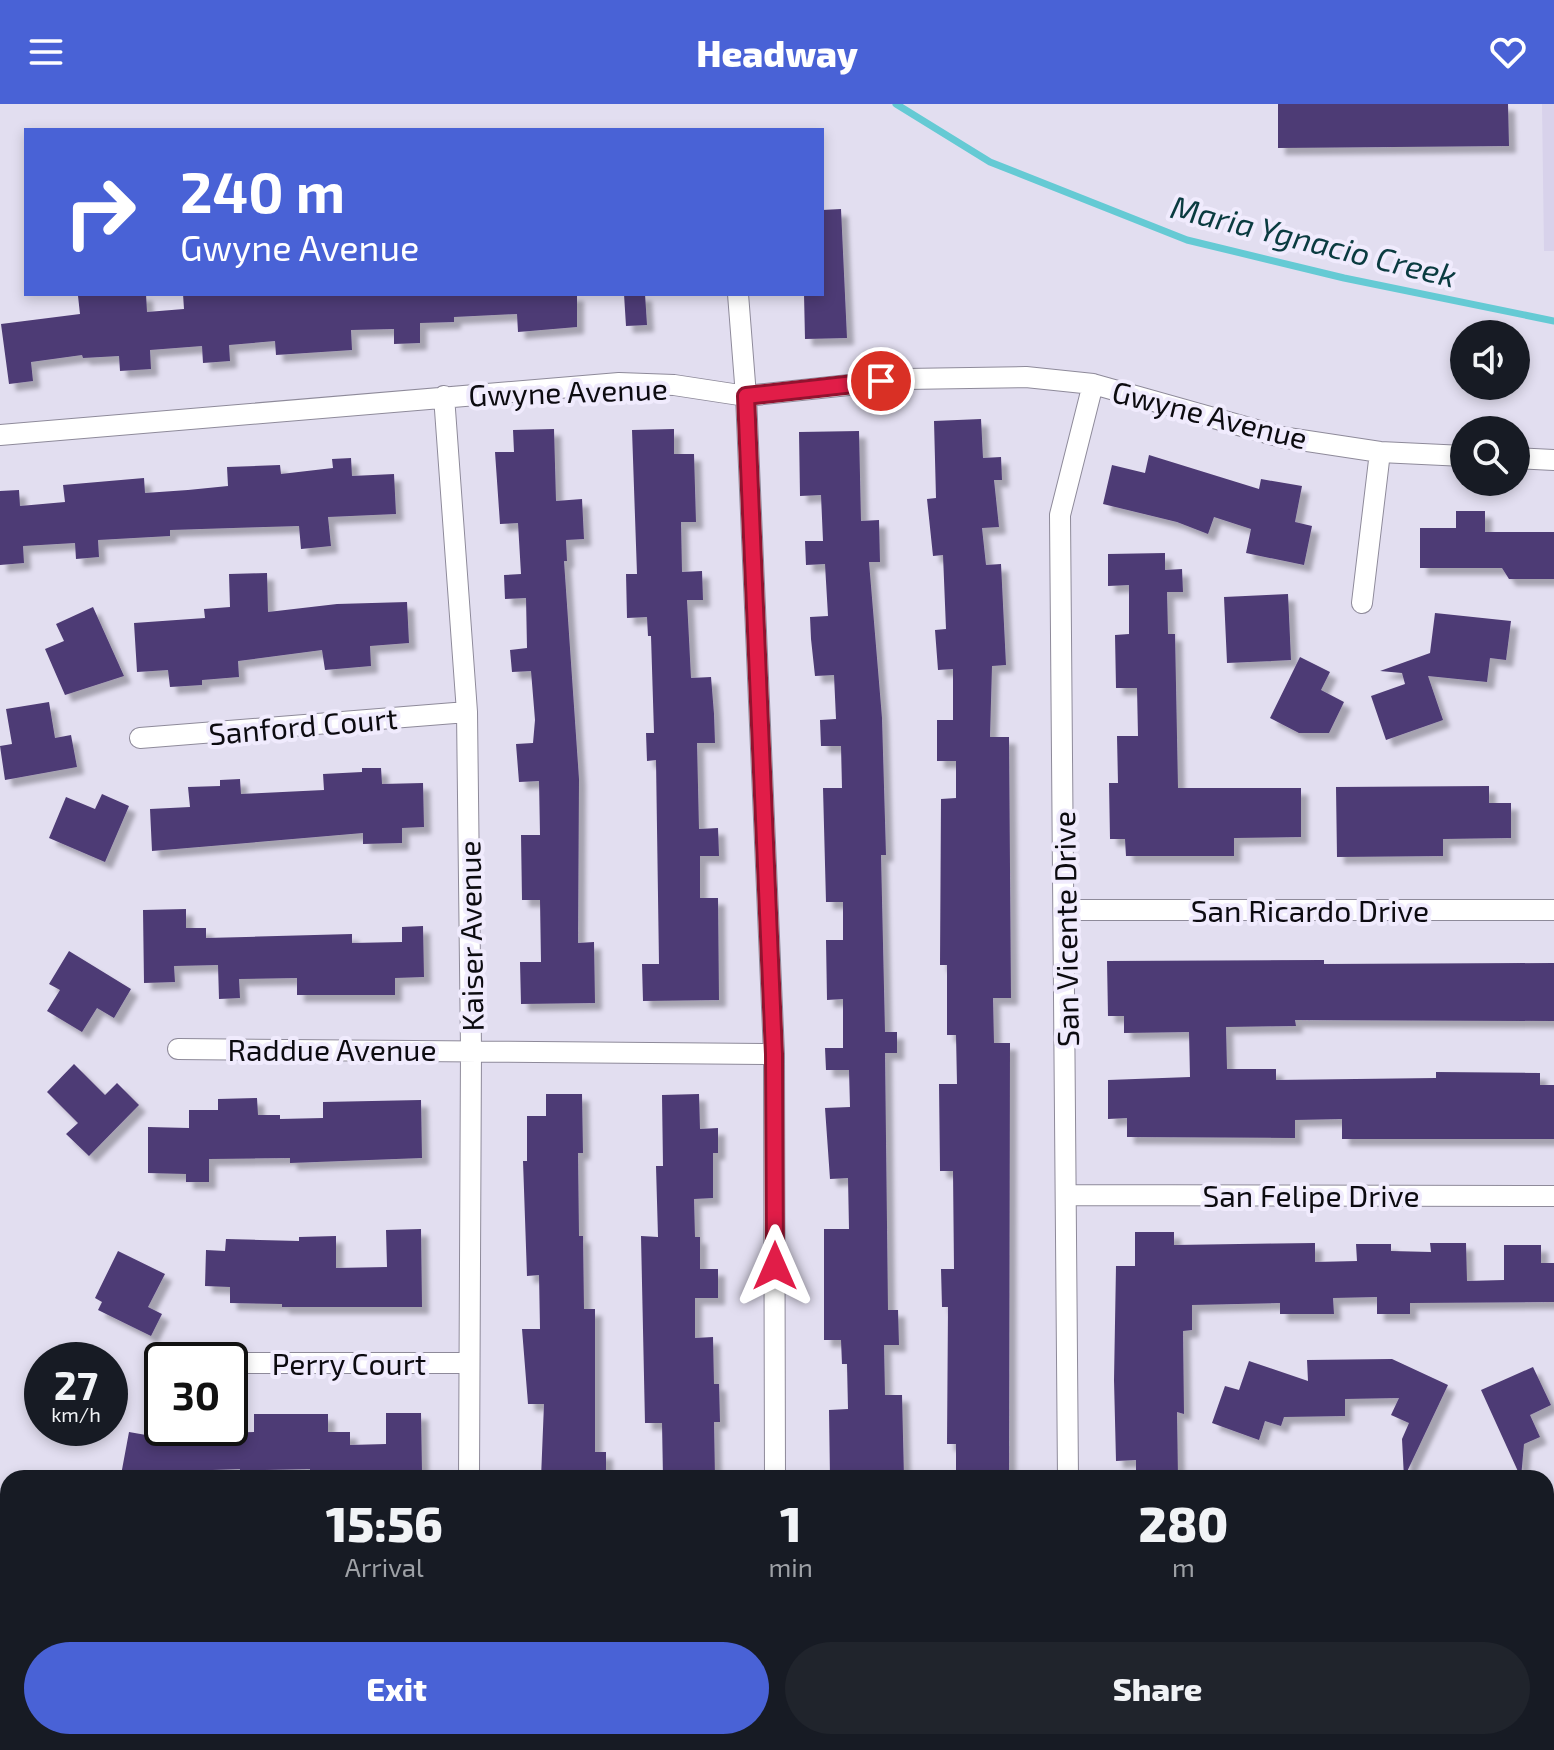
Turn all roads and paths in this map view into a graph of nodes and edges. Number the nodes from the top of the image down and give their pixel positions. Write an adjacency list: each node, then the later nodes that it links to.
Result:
1 (738, 296): 4 (street)
2 (1093, 384): 4 (street, Gwyne Avenue); 6 (street, Gwyne Avenue); 13 (street, San Vicente Drive)
3 (444, 396): 4 (street, Gwyne Avenue); 5 (street, Gwyne Avenue); 11 (street, Kaiser Avenue)
4 (746, 396): 17 (street)
5 (0, 435)
6 (1380, 452): 7 (street, Gwyne Avenue); 10 (street)
7 (1450, 455)
8 (1530, 459): 9 (street)
9 (1554, 460)
10 (1362, 603)
11 (467, 712): 12 (street, Sanford Court); 16 (street, Kaiser Avenue)
12 (140, 738)
13 (1065, 910): 14 (street, San Ricardo Drive); 18 (street, San Vicente Drive)
14 (1554, 910)
15 (178, 1049): 16 (street, Raddue Avenue)
16 (471, 1049): 17 (street, Raddue Avenue); 21 (street, Kaiser Avenue)
17 (774, 1054): 23 (street)
18 (1068, 1195): 19 (street, San Felipe Drive); 24 (street, San Vicente Drive)
19 (1554, 1196)
20 (248, 1363): 21 (street, Perry Court)
21 (469, 1363): 22 (street, Kaiser Avenue)
22 (469, 1470)
23 (775, 1470)
24 (1068, 1470)

